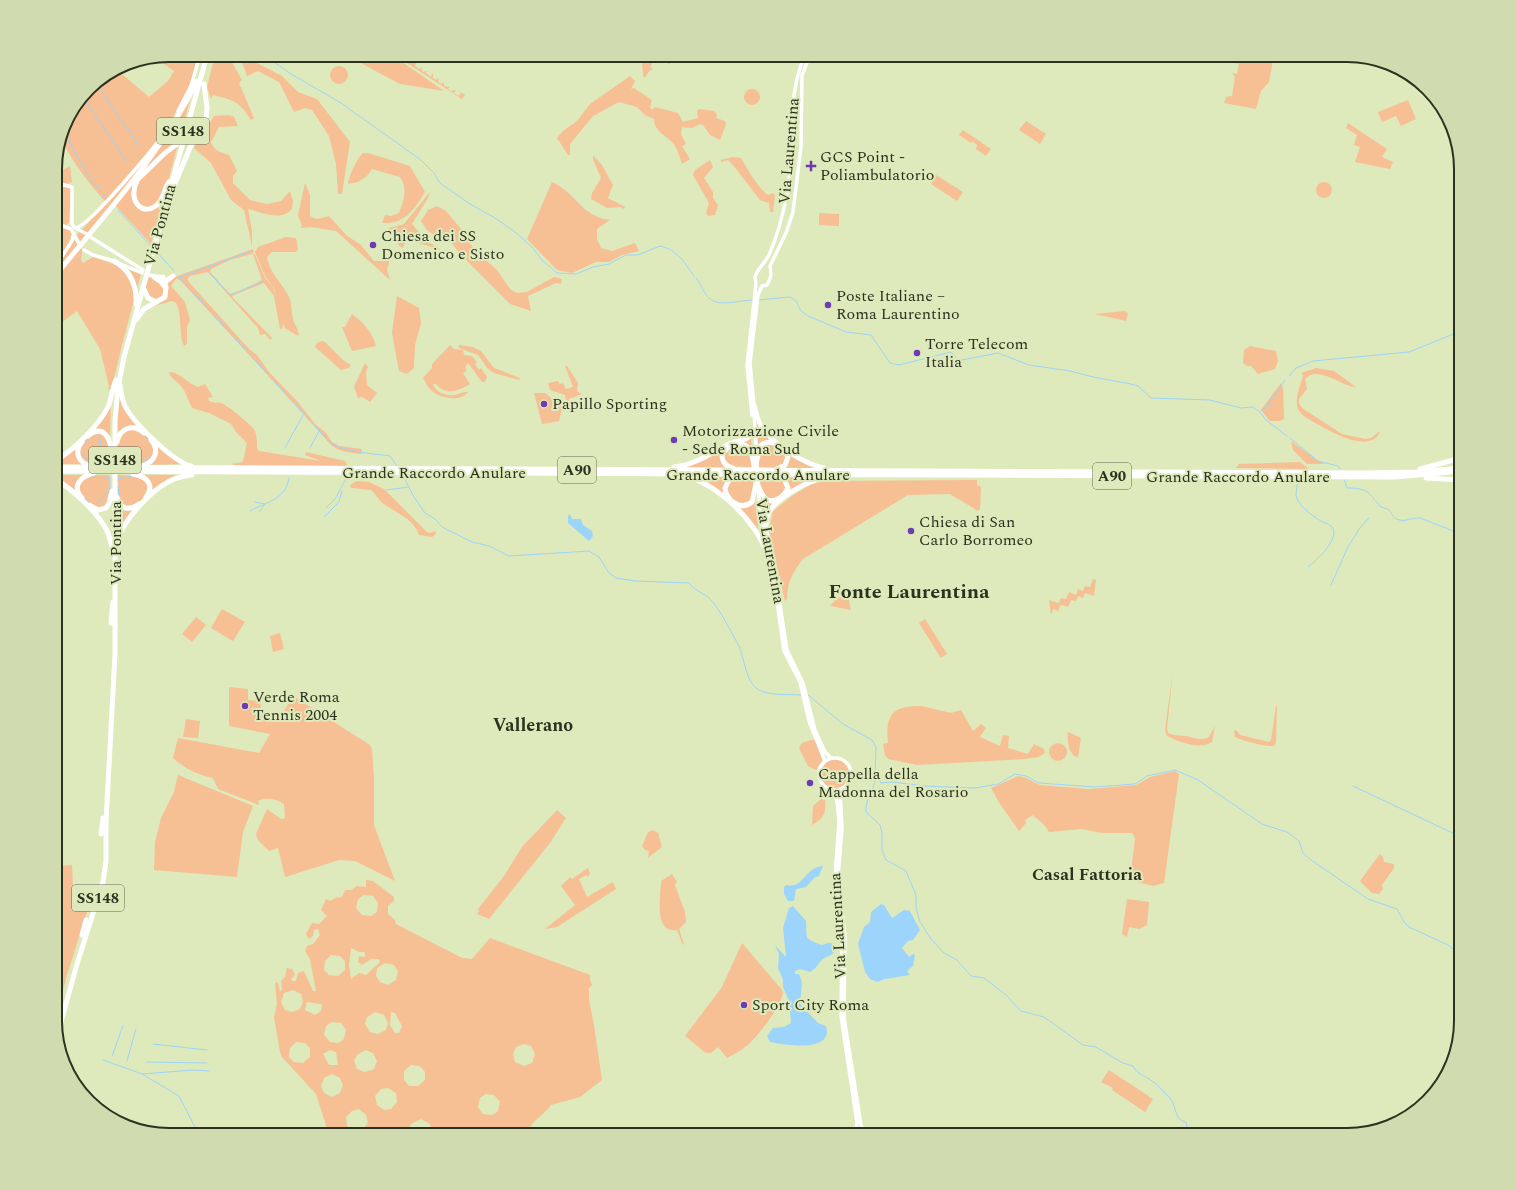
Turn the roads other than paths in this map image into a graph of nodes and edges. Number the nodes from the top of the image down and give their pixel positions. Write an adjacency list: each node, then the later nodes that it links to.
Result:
1 (198, 62): 11 (main road)
2 (204, 62): 7 (highway, SS148)
3 (205, 62): 16 (highway, Via Pontina / SS148)
4 (206, 62): 8 (highway)
5 (802, 62): 30 (main road, Via Laurentina)
6 (807, 62): 32 (main road, Via Laurentina)
7 (197, 81): 12 (highway); 14 (highway, Via Pontina / SS148)
8 (204, 84): 9 (highway); 16 (highway)
9 (185, 140)
10 (178, 144): 13 (highway)
11 (144, 160): 12 (highway); 18 (main road)
12 (143, 167): 29 (highway)
13 (138, 178): 14 (highway); 31 (highway)
14 (169, 182): 19 (highway, Via Pontina / SS148)
15 (62, 185): 18 (main road)
16 (161, 218): 19 (highway, Via Pontina / SS148)
17 (62, 226): 20 (main road)
18 (76, 228): 21 (main road)
19 (156, 232): 36 (highway, Via Pontina / SS148)
20 (74, 233): 23 (main road); 25 (main road)
21 (87, 234)
22 (92, 238): 27 (main road)
23 (79, 244)
24 (84, 250): 26 (main road)
25 (62, 256)
26 (114, 261): 28 (main road); 42 (highway)
27 (130, 262): 28 (main road); 28 (main road)
28 (127, 266)
29 (62, 267)
30 (762, 268): 32 (main road); 37 (main road, Via Laurentina)
31 (62, 271)
32 (770, 271): 38 (main road, Via Laurentina)
33 (174, 276): 35 (highway)
34 (154, 277): 35 (main road); 35 (main road); 39 (highway)
35 (163, 279): 39 (highway)
36 (143, 283): 41 (highway); 42 (highway, Via Pontina / SS148); 43 (highway, Via Pontina / SS148)
37 (756, 284): 38 (main road); 40 (main road, Via Laurentina)
38 (762, 286): 40 (main road, Via Laurentina)
39 (166, 290): 41 (highway)
40 (756, 299): 46 (main road, Via Laurentina); 47 (main road, Via Laurentina)
41 (158, 302): 43 (highway)
42 (136, 304): 45 (highway, Via Pontina / SS148)
43 (132, 328): 44 (highway, Via Pontina / SS148)
44 (121, 369): 48 (highway, Via Pontina / SS148); 57 (highway)
45 (116, 380): 48 (highway, Via Pontina / SS148); 49 (highway)
46 (754, 405): 50 (main road, Via Laurentina); 61 (highway)
47 (753, 433): 58 (highway); 63 (main road, Via Laurentina)
48 (113, 452): 53 (highway); 54 (highway); 72 (highway, Via Pontina / SS148)
49 (62, 455)
50 (757, 460): 64 (highway); 70 (main road, Via Laurentina)
51 (1454, 460): 65 (highway)
52 (62, 467): 54 (highway, Grande Raccordo Anulare / A90)
53 (131, 468): 56 (highway, Grande Raccordo Anulare / A90); 57 (highway, Grande Raccordo Anulare / A90)
54 (104, 469): 56 (highway, Grande Raccordo Anulare / A90); 59 (highway, Grande Raccordo Anulare / A90); 72 (highway)
55 (1454, 469): 65 (highway, Grande Raccordo Anulare / A90)
56 (121, 470): 57 (highway, Grande Raccordo Anulare / A90); 72 (highway)
57 (214, 470): 60 (highway, Grande Raccordo Anulare / A90); 73 (highway)
58 (644, 470): 60 (highway, Grande Raccordo Anulare / A90); 63 (highway, Grande Raccordo Anulare / A90)
59 (62, 471)
60 (408, 471): 66 (highway, Grande Raccordo Anulare / A90)
61 (849, 471): 64 (highway, Grande Raccordo Anulare / A90); 65 (highway, Grande Raccordo Anulare / A90)
62 (1454, 472): 68 (highway, Grande Raccordo Anulare / A90)
63 (749, 473): 63 (highway); 64 (highway, Grande Raccordo Anulare / A90); 66 (highway, Grande Raccordo Anulare / A90); 70 (main road, Via Laurentina); 70 (highway)
64 (763, 473): 67 (highway, Grande Raccordo Anulare / A90); 70 (highway)
65 (1398, 473)
66 (668, 474): 74 (highway)
67 (843, 475): 68 (highway, Grande Raccordo Anulare / A90); 74 (highway)
68 (1411, 476): 69 (highway)
69 (1454, 479)
70 (757, 484): 74 (main road, Via Laurentina)
71 (62, 485): 73 (highway)
72 (114, 490): 73 (highway, Via Pontina / SS148)
73 (114, 552): 75 (highway, Via Pontina / SS148)
74 (769, 553): 78 (main road, Via Laurentina)
75 (115, 587): 76 (highway); 77 (highway); 79 (highway, Via Pontina / SS148)
76 (118, 617)
77 (111, 623)
78 (805, 695): 80 (main road, Via Laurentina); 81 (main road, Via Laurentina)
79 (110, 755): 84 (highway, Via Pontina / SS148); 89 (highway, Via Pontina / SS148)
80 (831, 758): 81 (main road); 82 (main road)
81 (825, 761): 83 (main road)
82 (840, 789): 83 (main road); 91 (main road, Via Laurentina)
83 (834, 790): 90 (main road, Via Laurentina)
84 (104, 815): 85 (highway); 87 (highway, Via Pontina / SS148)
85 (101, 834)
86 (86, 920): 87 (highway)
87 (81, 940): 88 (highway, Via Pontina / SS148)
88 (62, 1009)
89 (62, 1018)
90 (857, 1128)
91 (862, 1128)

